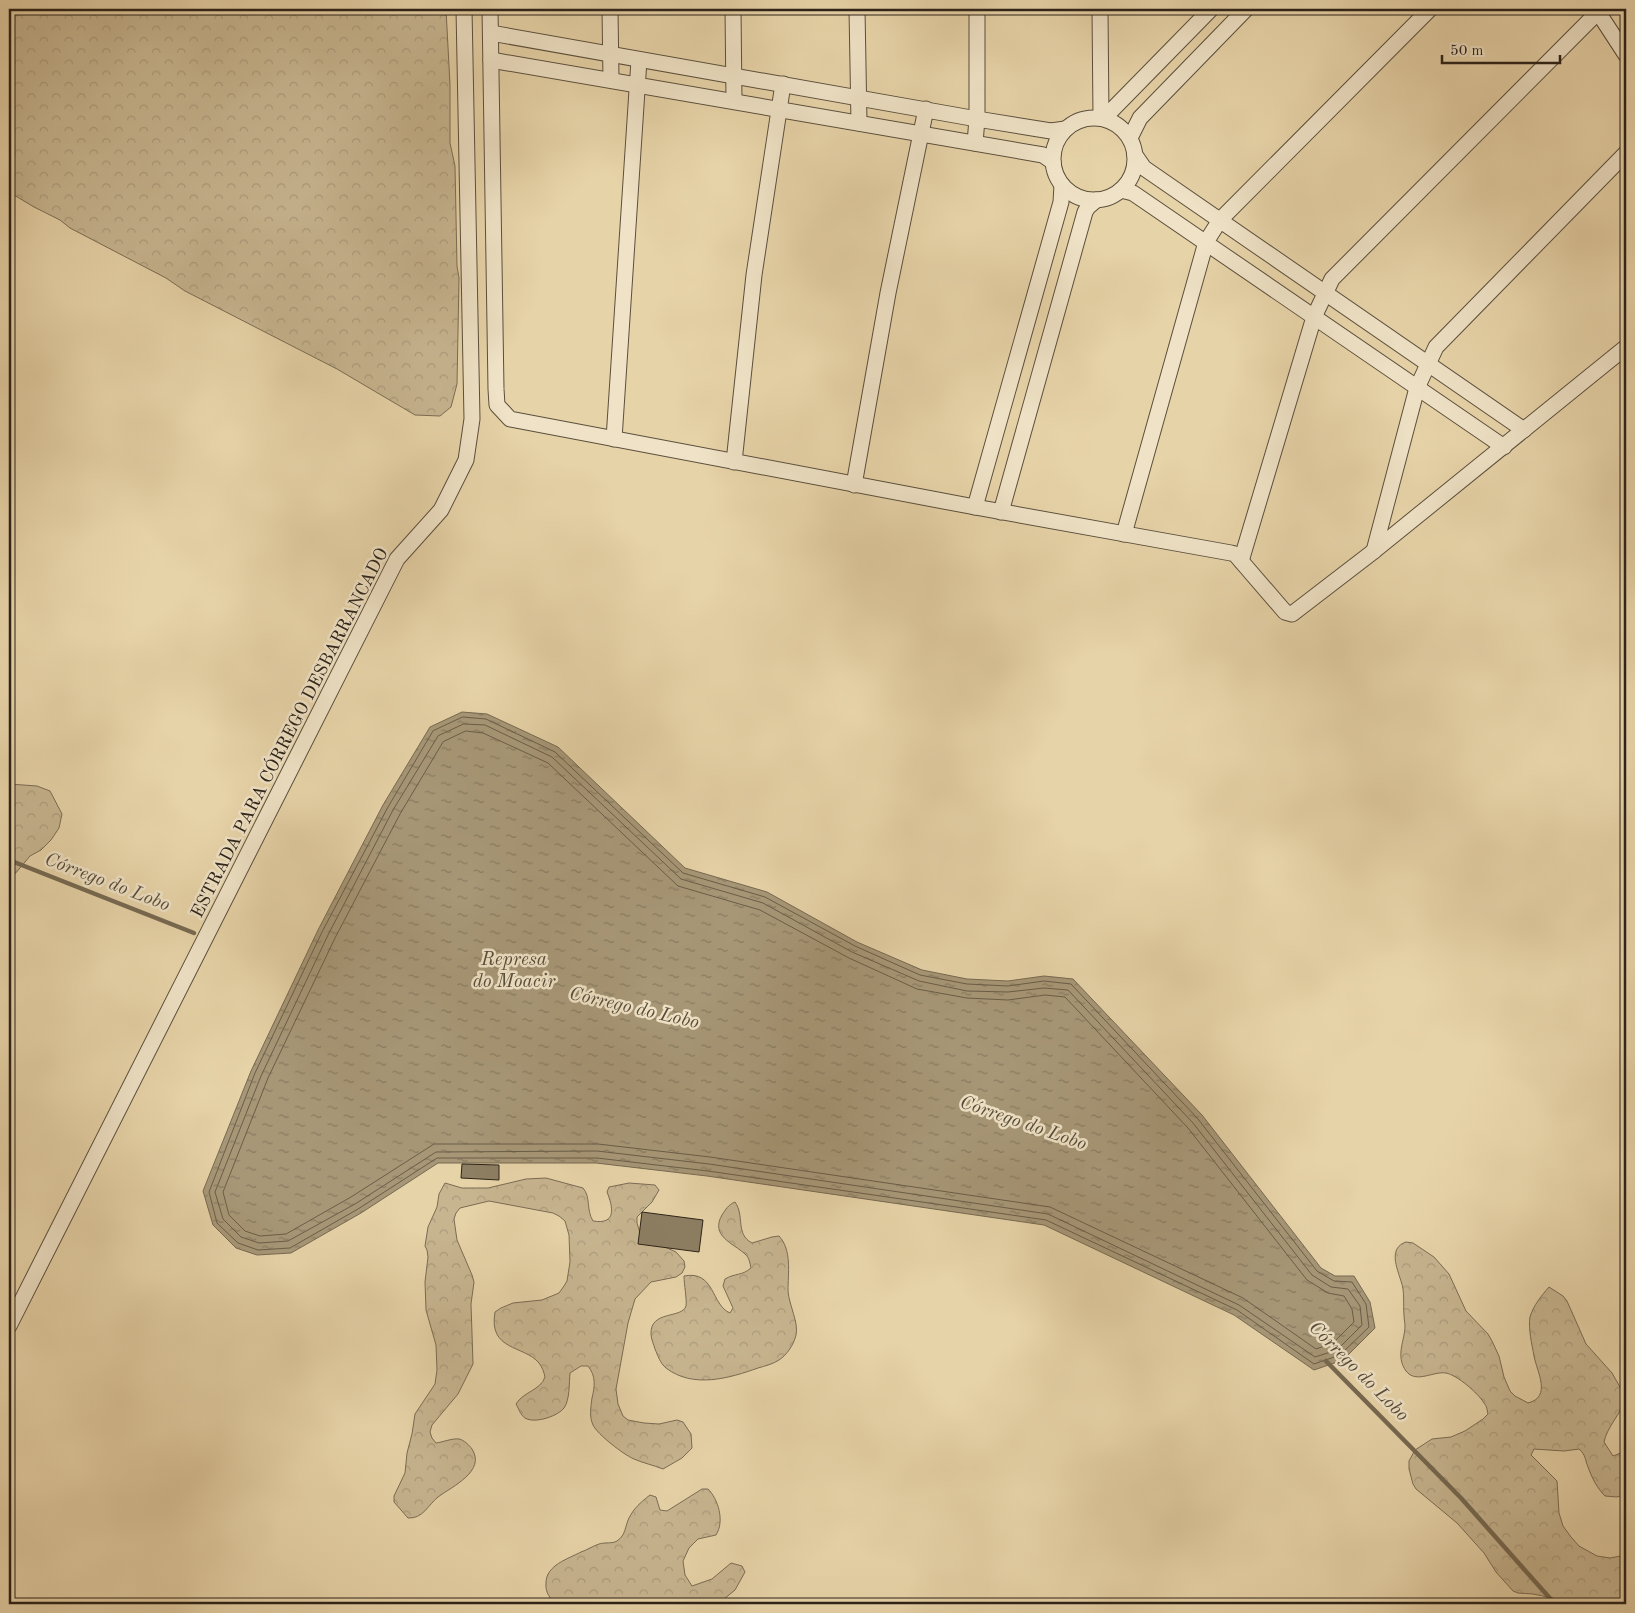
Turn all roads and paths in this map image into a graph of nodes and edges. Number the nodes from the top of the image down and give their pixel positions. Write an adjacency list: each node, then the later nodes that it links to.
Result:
1 (464, 9): 55 (street, ESTRADA PARA CÓRREGO DESBARRANCADO)
2 (490, 9): 12 (street)
3 (610, 9): 13 (street)
4 (733, 9): 17 (street)
5 (857, 9): 21 (street)
6 (977, 9): 26 (street)
7 (1100, 9): 25 (street)
8 (1210, 9): 25 (street)
9 (1430, 9): 38 (street)
10 (1597, 10): 14 (street); 40 (street)
11 (1239, 11): 30 (street)
12 (491, 33): 13 (street); 15 (street)
13 (610, 55): 16 (street); 18 (street)
14 (1626, 55)
15 (491, 60): 18 (street); 46 (street)
16 (639, 60): 17 (street); 20 (street)
17 (734, 76): 19 (street); 22 (street)
18 (611, 80): 20 (street)
19 (782, 84): 21 (street); 23 (street)
20 (637, 85): 22 (street); 46 (street)
21 (858, 97): 24 (street); 27 (street)
22 (734, 102): 23 (street)
23 (779, 109): 27 (street); 48 (street)
24 (926, 109): 26 (street); 29 (street)
25 (1101, 118): 28 (street); 30 (street)
26 (977, 119): 28 (street); 31 (street)
27 (859, 123): 29 (street)
28 (1065, 129): 34 (street)
29 (922, 134): 31 (street); 49 (street)
30 (1130, 138): 33 (street)
31 (975, 143): 34 (street)
32 (1626, 153): 43 (street)
33 (1135, 155): 36 (street); 38 (street)
34 (1053, 162): 35 (street)
35 (1062, 185): 37 (street); 50 (street)
36 (1121, 190): 37 (street); 39 (street)
37 (1096, 200): 51 (street)
38 (1220, 220): 39 (street); 40 (street)
39 (1206, 242): 41 (street); 52 (street)
40 (1326, 292): 41 (street); 43 (street)
41 (1314, 316): 44 (street); 54 (street)
42 (1626, 347): 45 (street)
43 (1428, 364): 44 (street); 45 (street)
44 (1417, 388): 47 (street); 53 (street)
45 (1524, 430): 47 (street)
46 (614, 439): 48 (street)
47 (1504, 447): 53 (street)
48 (734, 462): 49 (street)
49 (854, 485): 50 (street)
50 (975, 507): 51 (street)
51 (1001, 512): 52 (street)
52 (1124, 534): 54 (street)
53 (1374, 551): 54 (street)
54 (1241, 561)
55 (9, 1326)

